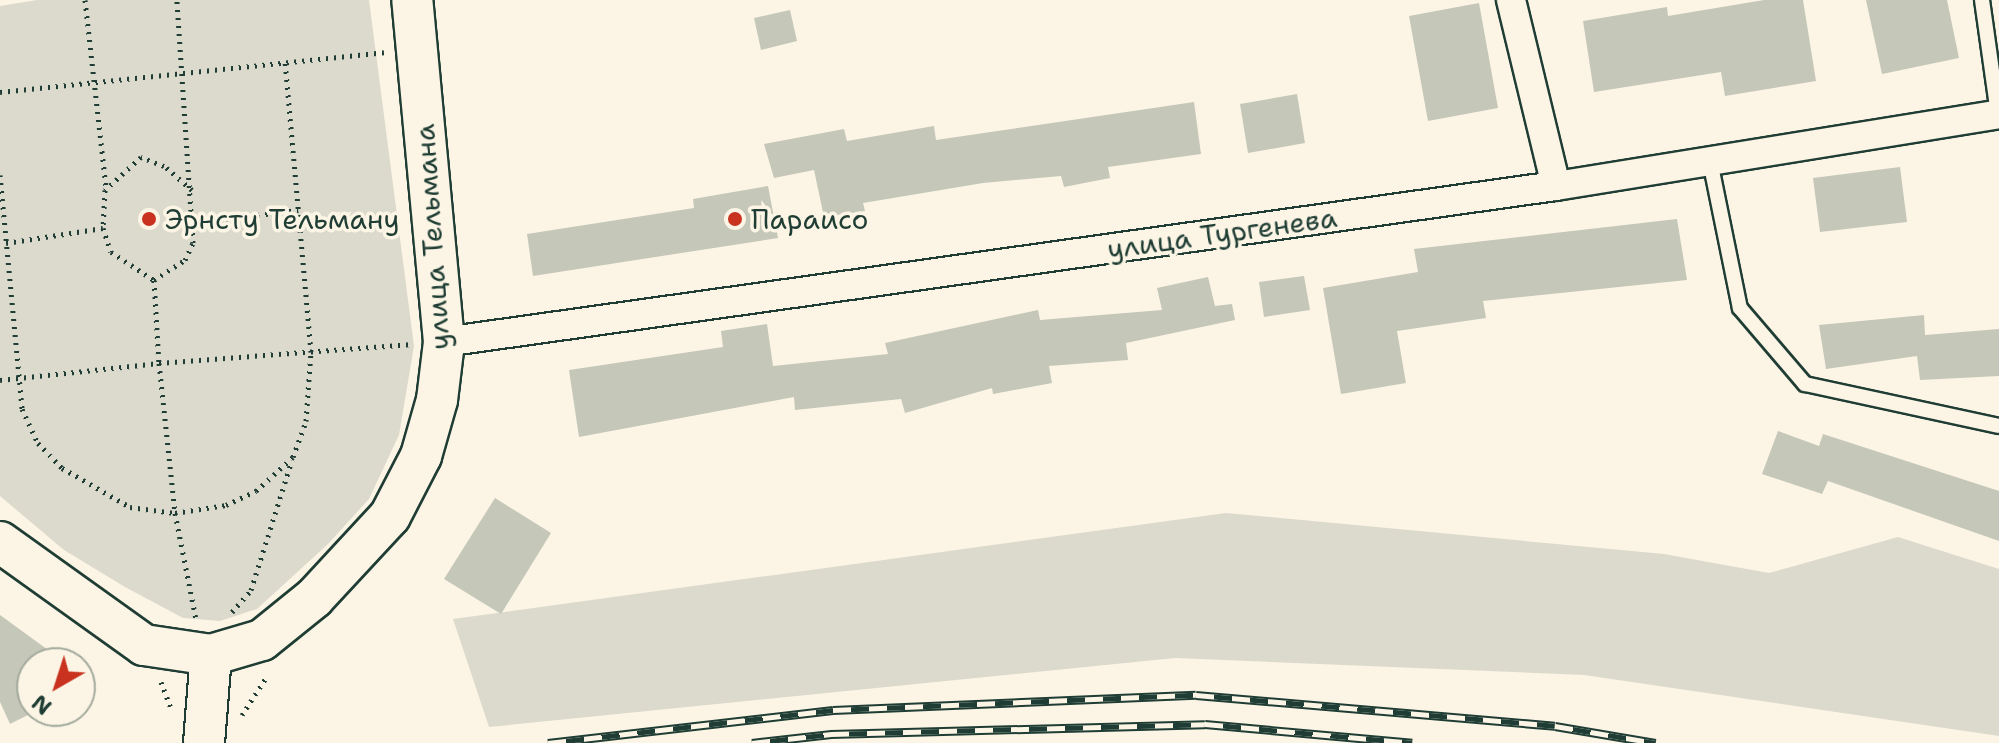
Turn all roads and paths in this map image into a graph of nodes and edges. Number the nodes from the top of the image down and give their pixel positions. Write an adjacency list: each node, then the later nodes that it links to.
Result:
1 (85, 0): 11 (path)
2 (177, 0): 10 (path)
3 (412, 0): 24 (street, улица Тельмана)
4 (1511, 0): 16 (street)
5 (1982, 0): 13 (lane)
6 (383, 39): 7 (path)
7 (385, 51): 8 (path); 9 (path)
8 (285, 62): 10 (path); 19 (path)
9 (387, 67)
10 (182, 73): 11 (path); 18 (path)
11 (95, 82): 12 (path); 17 (path)
12 (0, 92)
13 (1998, 114): 14 (street, улица Тургенева)
14 (1710, 161): 16 (street, улица Тургенева); 30 (lane)
15 (0, 175): 22 (path)
16 (1556, 186): 24 (street, улица Тургенева)
17 (106, 188): 18 (path); 21 (path)
18 (192, 190): 20 (path)
19 (298, 210): 20 (path); 26 (path)
20 (194, 223): 23 (path)
21 (103, 228): 22 (path); 23 (path)
22 (6, 243): 28 (path)
23 (154, 280): 27 (path)
24 (444, 342): 34 (street, улица Тельмана)
25 (384, 346): 26 (path)
26 (311, 352): 27 (path); 31 (path)
27 (159, 363): 28 (path); 32 (path)
28 (18, 378): 29 (path); 32 (path)
29 (0, 380)
30 (1999, 426)
31 (293, 457): 32 (path); 34 (path)
32 (175, 513): 34 (path)
33 (0, 542): 34 (street, улица Тельмана)
34 (210, 637): 37 (street)
35 (154, 671): 36 (path)
36 (171, 721)
37 (204, 743)

